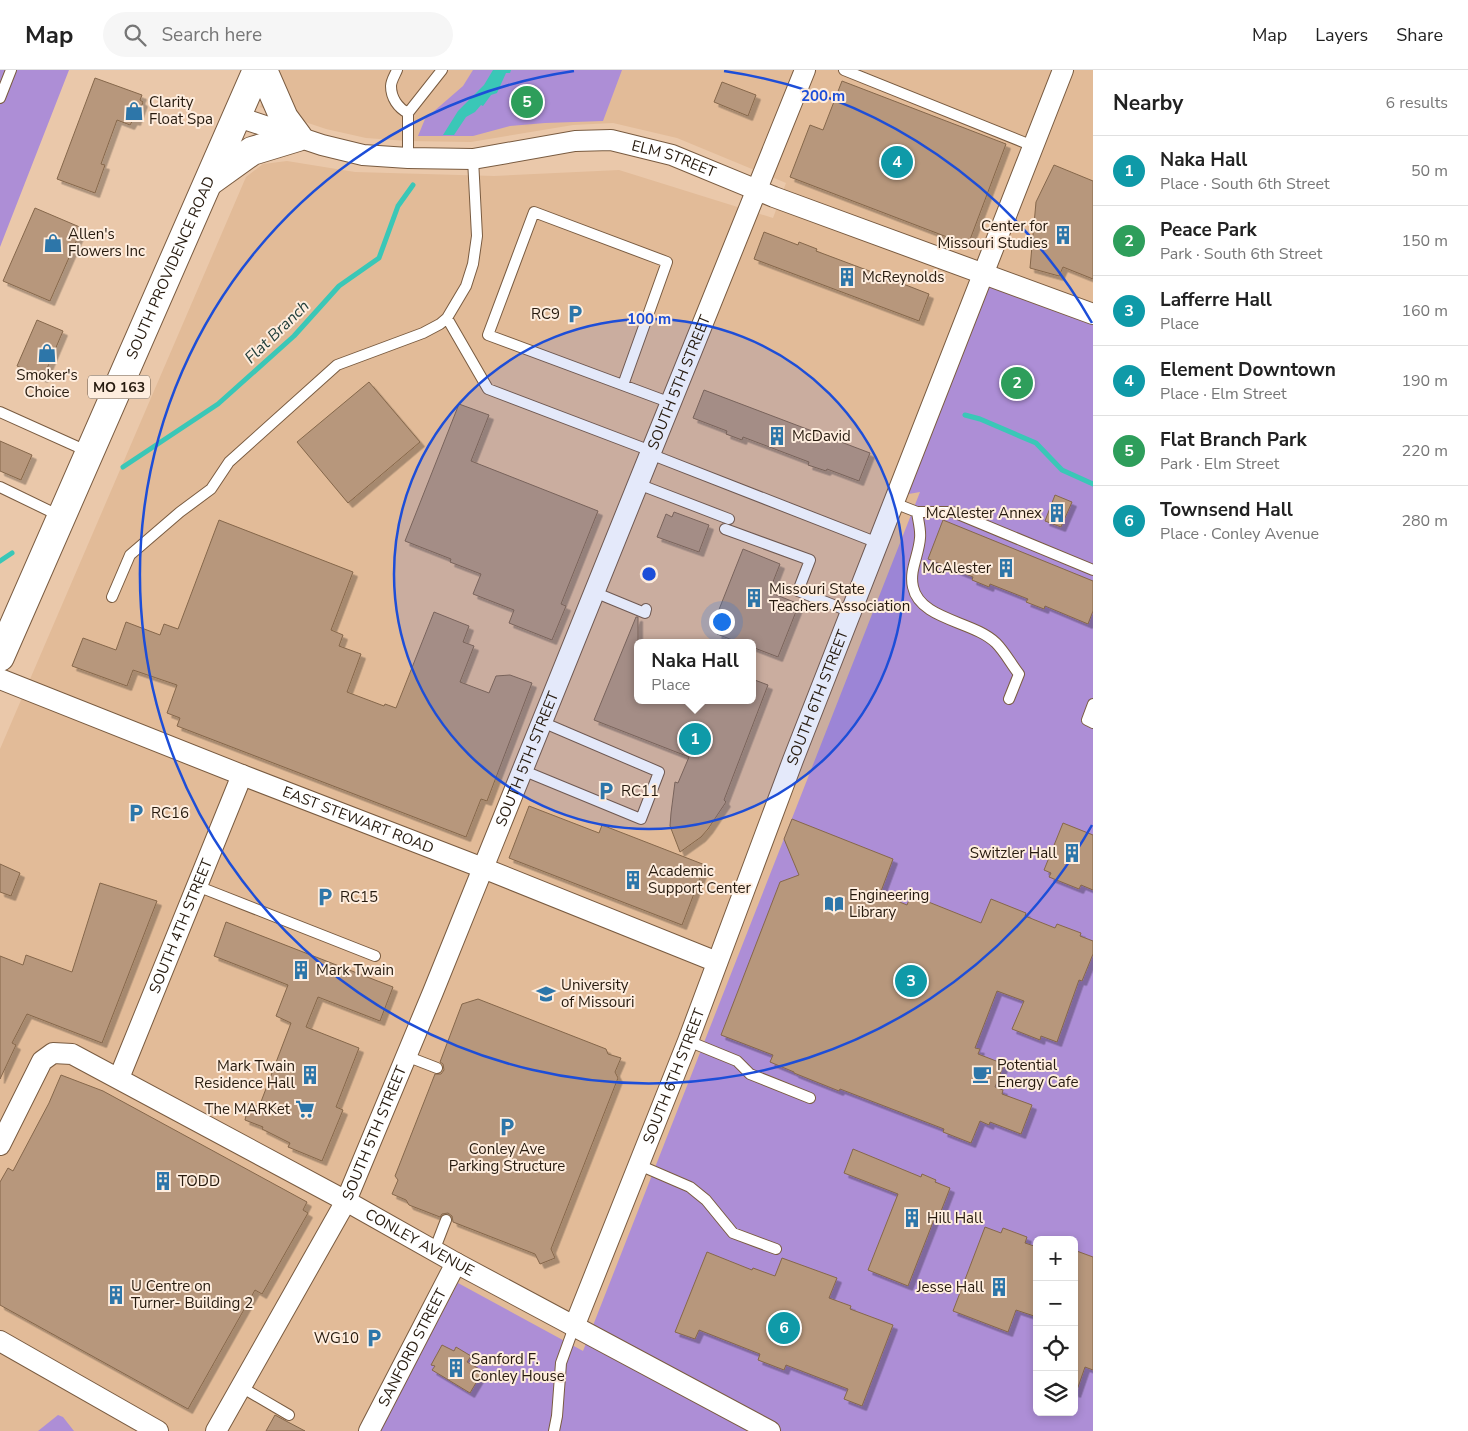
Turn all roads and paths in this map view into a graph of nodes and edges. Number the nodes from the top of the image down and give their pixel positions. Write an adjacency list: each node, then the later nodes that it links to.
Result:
1 (11, 70): 9 (lane)
2 (257, 70): 11 (main road, SOUTH PROVIDENCE ROAD / MO 163)
3 (264, 70): 12 (main road)
4 (397, 70): 10 (lane)
5 (442, 70): 10 (lane)
6 (805, 70): 17 (street, SOUTH 5TH STREET)
7 (844, 70): 13 (lane)
8 (1063, 70): 13 (street, SOUTH 6TH STREET)
9 (0, 98)
10 (408, 113): 14 (lane)
11 (238, 117): 12 (street, ELM STREET); 16 (main road, SOUTH PROVIDENCE ROAD / MO 163)
12 (298, 137): 14 (street, ELM STREET); 16 (main road)
13 (1033, 146): 18 (street, SOUTH 6TH STREET)
14 (408, 158): 15 (street, ELM STREET)
15 (473, 159): 17 (street, ELM STREET); 20 (lane)
16 (209, 182): 24 (main road, SOUTH PROVIDENCE ROAD / MO 163)
17 (756, 190): 18 (street, ELM STREET); 22 (street, SOUTH 5TH STREET)
18 (983, 273): 19 (street, ELM STREET); 28 (street, SOUTH 6TH STREET)
19 (1093, 314)
20 (446, 318): 25 (lane); 34 (lane)
21 (623, 385): 21 (lane); 22 (lane)
22 (671, 402): 25 (street, SOUTH 5TH STREET)
23 (0, 412): 24 (lane)
24 (90, 452): 30 (main road, SOUTH PROVIDENCE ROAD / MO 163)
25 (650, 452): 26 (street, SOUTH 5TH STREET); 31 (lane)
26 (638, 484): 33 (street, SOUTH 5TH STREET); 36 (lane)
27 (0, 487): 30 (lane)
28 (894, 503): 29 (lane); 31 (street, SOUTH 6TH STREET)
29 (917, 512): 32 (lane); 39 (lane)
30 (61, 517): 37 (main road, SOUTH PROVIDENCE ROAD / MO 163)
31 (878, 543): 36 (street, SOUTH 6TH STREET)
32 (1093, 570)
33 (594, 592): 35 (lane); 41 (street, SOUTH 5TH STREET)
34 (112, 597)
35 (646, 609)
36 (851, 612): 48 (street, SOUTH 6TH STREET)
37 (0, 657)
38 (0, 679): 44 (street, EAST STEWART ROAD)
39 (1009, 699)
40 (1093, 704): 42 (lane)
41 (542, 722): 43 (street, SOUTH 5TH STREET); 43 (lane)
42 (1093, 722)
43 (522, 770): 45 (street, SOUTH 5TH STREET)
44 (242, 775): 45 (street, EAST STEWART ROAD); 46 (street, SOUTH 4TH STREET)
45 (483, 868): 48 (street, EAST STEWART ROAD); 50 (street, SOUTH 5TH STREET)
46 (197, 886): 47 (lane); 52 (street, SOUTH 4TH STREET)
47 (375, 956)
48 (717, 962): 49 (street, SOUTH 6TH STREET)
49 (688, 1042): 53 (lane); 55 (street, SOUTH 6TH STREET)
50 (406, 1056): 51 (lane); 56 (street, SOUTH 5TH STREET)
51 (437, 1068)
52 (119, 1078): 54 (street, CONLEY AVENUE); 56 (street, CONLEY AVENUE)
53 (810, 1098)
54 (0, 1145)
55 (639, 1166): 58 (lane); 61 (street, SOUTH 6TH STREET)
56 (346, 1201): 59 (street, CONLEY AVENUE); 63 (street, SOUTH 5TH STREET)
57 (446, 1220): 59 (lane)
58 (776, 1249)
59 (434, 1251): 60 (street, CONLEY AVENUE)
60 (456, 1264): 61 (street, CONLEY AVENUE); 67 (street, SANFORD STREET)
61 (574, 1327): 68 (lane); 69 (street, CONLEY AVENUE)
62 (0, 1341): 65 (street)
63 (241, 1387): 64 (lane); 66 (street, SOUTH 5TH STREET)
64 (289, 1415)
65 (158, 1431)
66 (216, 1431)
67 (369, 1431)
68 (554, 1431)
69 (770, 1431)

